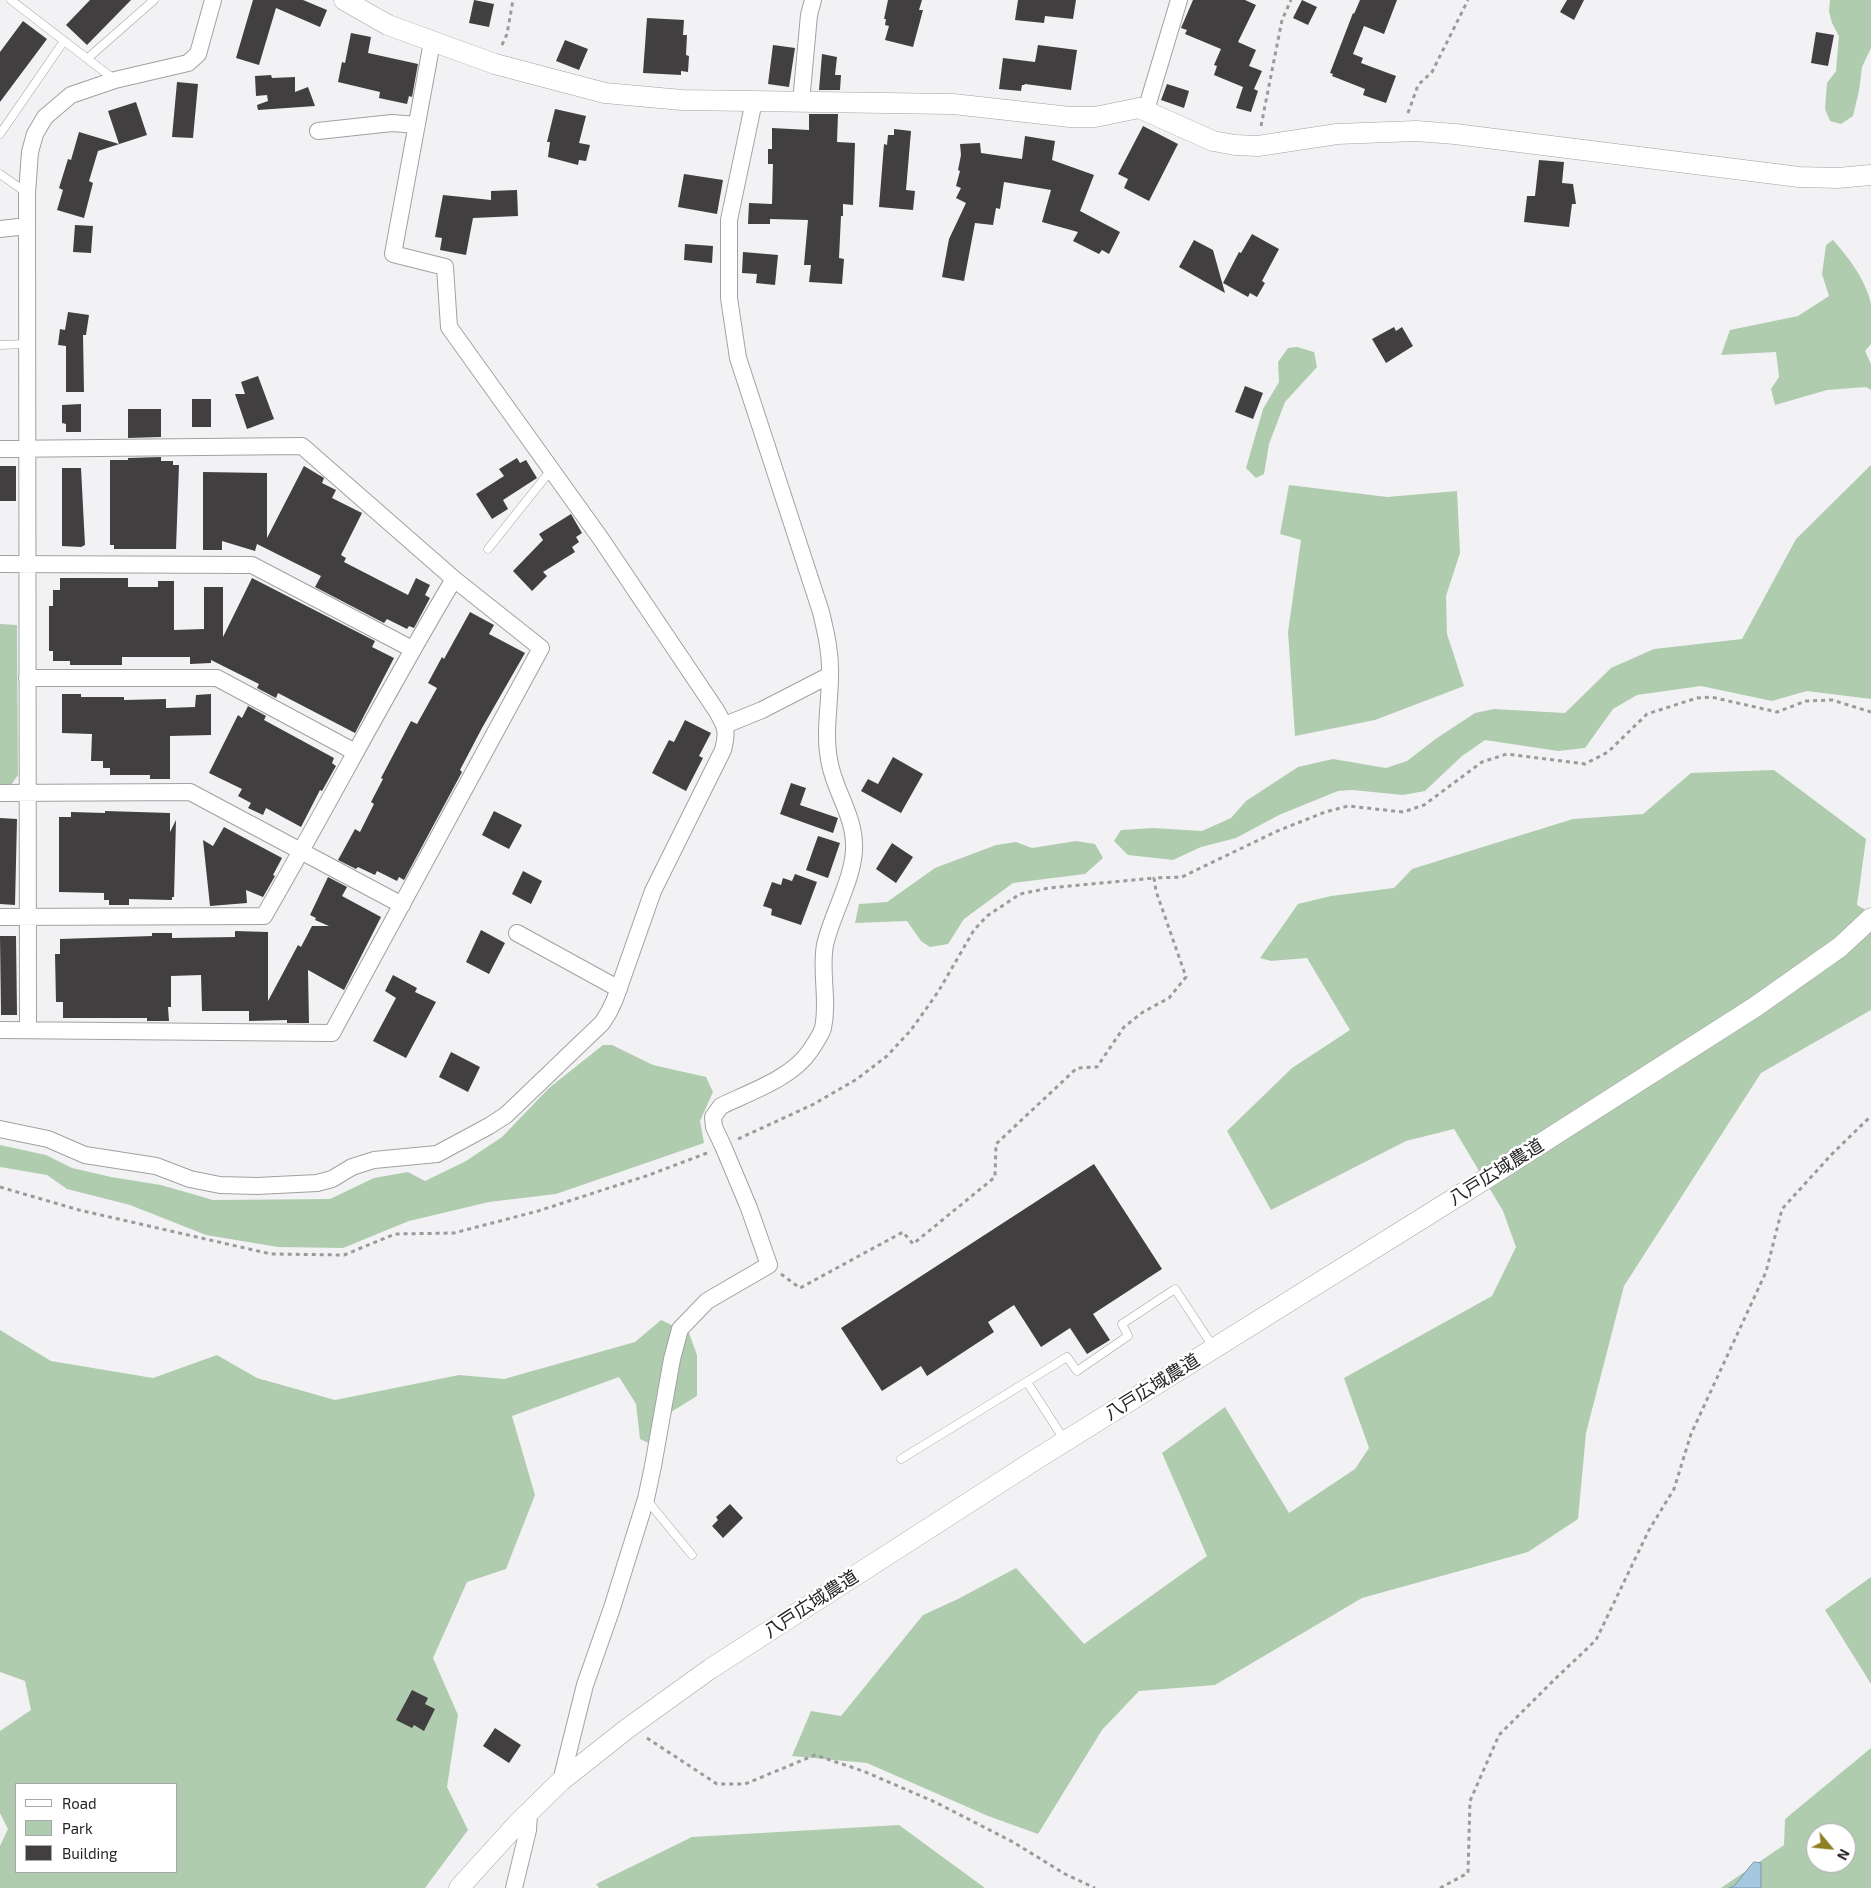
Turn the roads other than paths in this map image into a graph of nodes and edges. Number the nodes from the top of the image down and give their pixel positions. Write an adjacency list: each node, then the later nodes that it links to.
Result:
1 (11, 0): 7 (lane)
2 (154, 0): 9 (lane)
3 (213, 0): 10 (street)
4 (344, 0): 8 (street)
5 (813, 0): 12 (street)
6 (1179, 0): 13 (street)
7 (64, 41): 9 (lane); 16 (lane)
8 (432, 42): 11 (street); 14 (street)
9 (88, 58): 10 (lane)
10 (115, 80): 19 (street)
11 (754, 101): 12 (street); 32 (street)
12 (801, 102): 13 (street)
13 (1146, 110): 18 (street)
14 (417, 124): 15 (street); 26 (street)
15 (318, 131)
16 (0, 134)
17 (0, 174): 19 (lane)
18 (1871, 175)
19 (27, 193): 20 (street)
20 (27, 226): 21 (street); 23 (street)
21 (0, 229)
22 (0, 344): 23 (lane)
23 (26, 344): 25 (street)
24 (0, 449): 25 (street)
25 (26, 449): 29 (street); 30 (street)
26 (552, 470): 27 (lane); 34 (street)
27 (488, 549)
28 (0, 564): 29 (street)
29 (28, 564): 31 (street); 33 (street)
30 (454, 579): 31 (street); 39 (street)
31 (412, 649): 35 (street)
32 (830, 675): 34 (street); 52 (street)
33 (27, 678): 35 (street); 37 (street)
34 (725, 725): 44 (street)
35 (355, 752): 38 (street)
36 (0, 793): 37 (street)
37 (26, 794): 38 (street); 41 (street)
38 (302, 851): 39 (street); 41 (street)
39 (402, 905): 46 (street)
40 (0, 917): 41 (street)
41 (27, 917): 46 (street)
42 (1871, 918): 48 (street, 八戸広域農道)
43 (517, 933): 44 (street)
44 (619, 990): 47 (street)
45 (0, 1030): 46 (street)
46 (28, 1030)
47 (0, 1129)
48 (1214, 1348): 49 (lane); 50 (street, 八戸広域農道)
49 (1027, 1382): 50 (lane); 51 (lane)
50 (1065, 1441): 54 (street, 八戸広域農道)
51 (901, 1459)
52 (646, 1498): 53 (lane); 54 (street)
53 (692, 1555)
54 (562, 1781): 55 (street, 八戸広域農道)
55 (528, 1813): 56 (street, 八戸広域農道); 57 (street)
56 (459, 1888)
57 (514, 1888)

